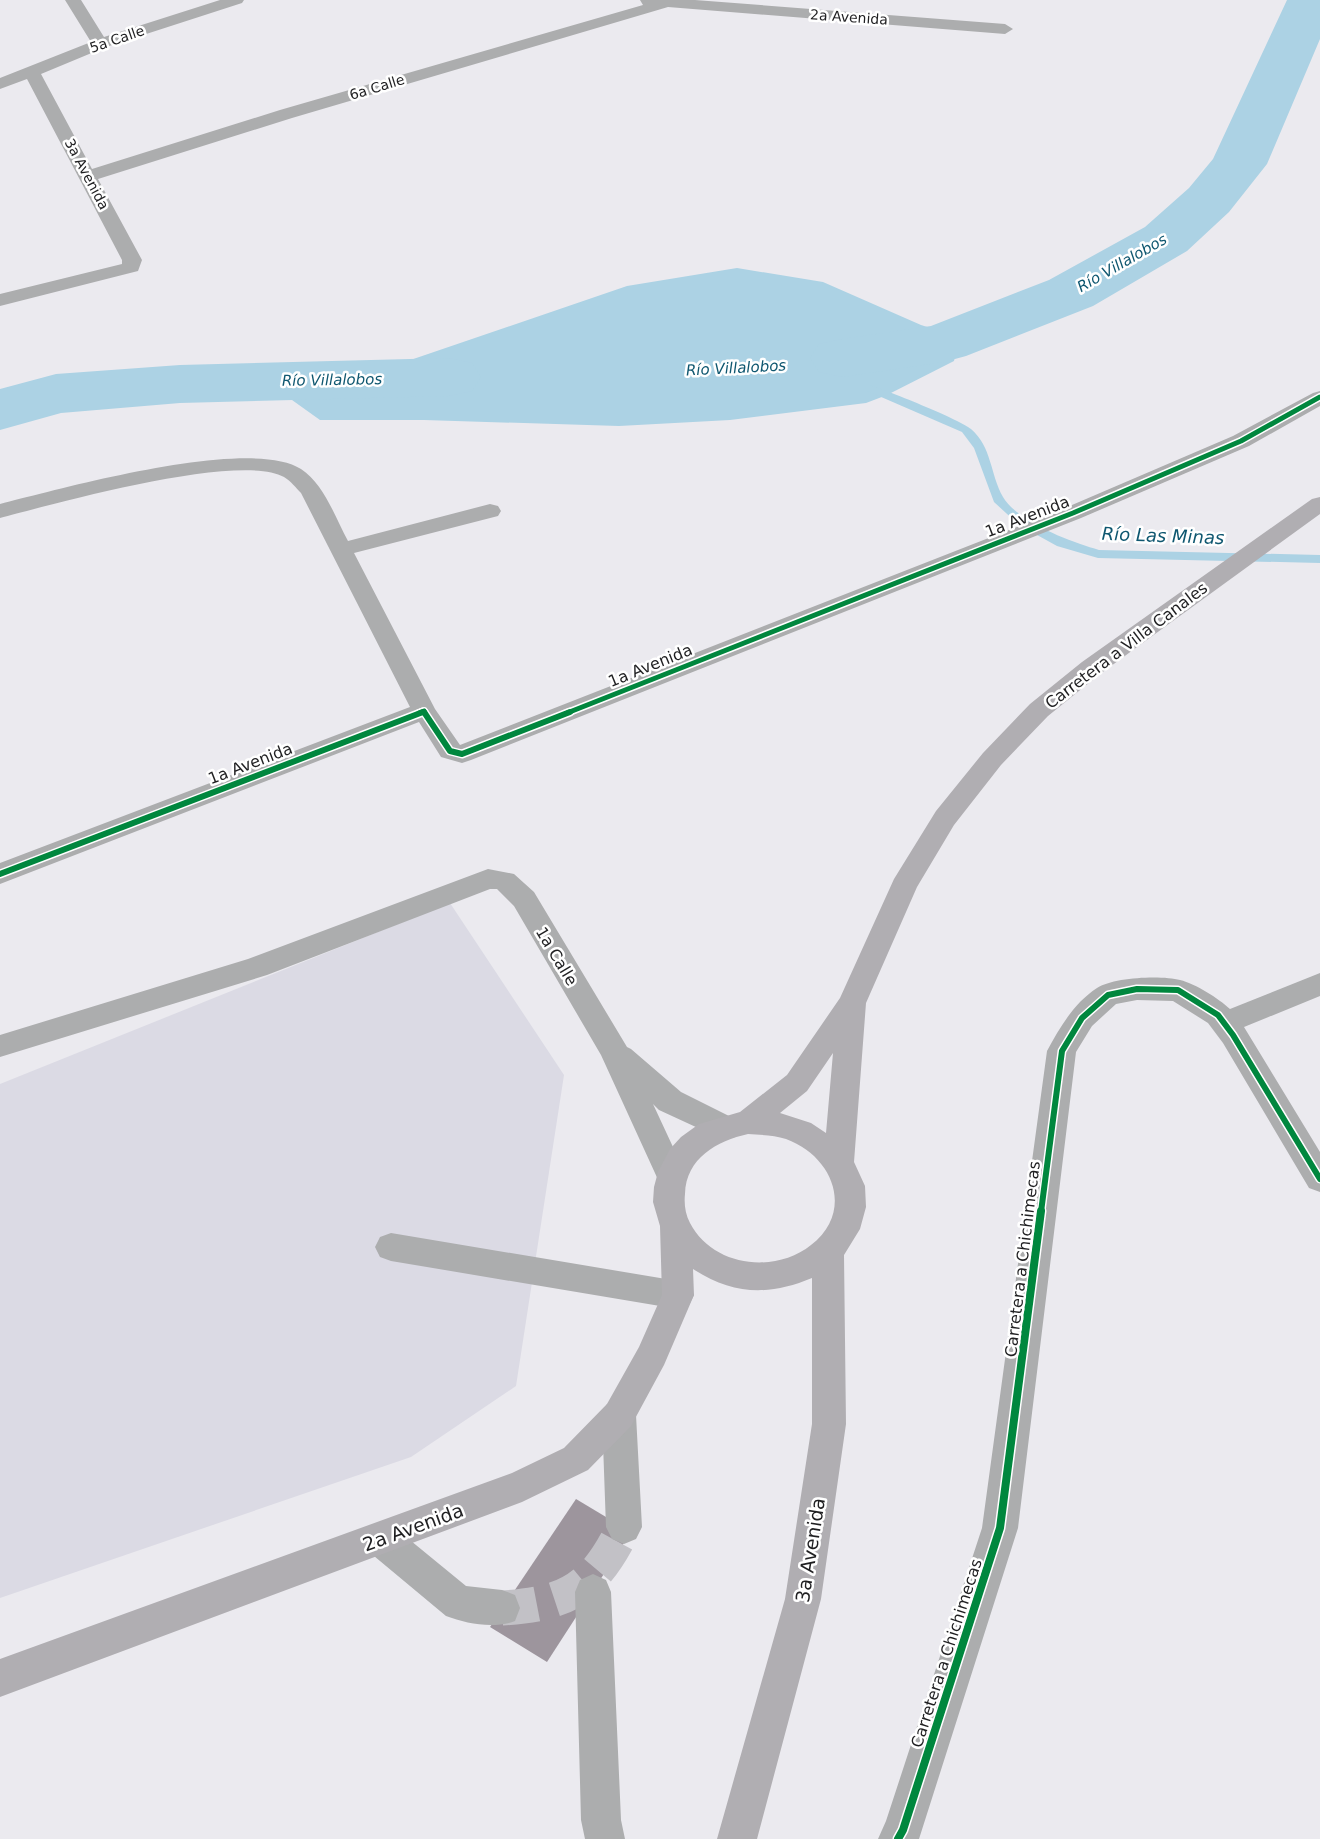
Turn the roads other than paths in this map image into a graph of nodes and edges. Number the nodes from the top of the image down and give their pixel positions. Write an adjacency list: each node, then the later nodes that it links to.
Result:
1 (72, 0): 6 (street)
2 (236, 0): 6 (street, 5a Calle)
3 (633, 0): 4 (street, 2a Avenida)
4 (666, 3): 5 (street, 2a Avenida); 9 (street, 6a Calle)
5 (1005, 29)
6 (100, 44): 7 (street, 5a Calle)
7 (31, 71): 8 (street, 5a Calle); 9 (street, 3a Avenida)
8 (0, 84)
9 (88, 176): 10 (street, 3a Avenida)
10 (0, 300)
11 (1320, 397): 16 (street, 1a Avenida)
12 (1311, 510): 19 (main road, Carretera a Villa Canales)
13 (0, 511): 15 (street)
14 (490, 511): 15 (street)
15 (340, 550): 16 (street)
16 (424, 711): 17 (street, 1a Avenida)
17 (0, 874)
18 (1320, 984): 20 (street)
19 (852, 1003): 23 (main road, Carretera a Villa Canales); 24 (main road, Carretera a Villa Canales)
20 (1225, 1023): 26 (street, Carretera a Chichimecas); 39 (street, Carretera a Chichimecas)
21 (0, 1046): 22 (street, 1a Calle)
22 (614, 1051): 23 (street, 1a Calle); 25 (street, 1a Calle)
23 (736, 1125): 24 (main road); 25 (main road)
24 (839, 1164): 29 (main road)
25 (671, 1175): 27 (main road)
26 (1320, 1179)
27 (675, 1227): 29 (main road); 30 (main road, 2a Avenida)
28 (391, 1247): 30 (street)
29 (828, 1253): 38 (main road, 3a Avenida)
30 (678, 1295): 31 (main road, 2a Avenida)
31 (619, 1415): 32 (street); 33 (main road, 2a Avenida)
32 (624, 1527)
33 (381, 1539): 35 (street); 36 (main road, 2a Avenida)
34 (592, 1592): 37 (street)
35 (502, 1608)
36 (0, 1678)
37 (605, 1839)
38 (737, 1839)
39 (898, 1839)

